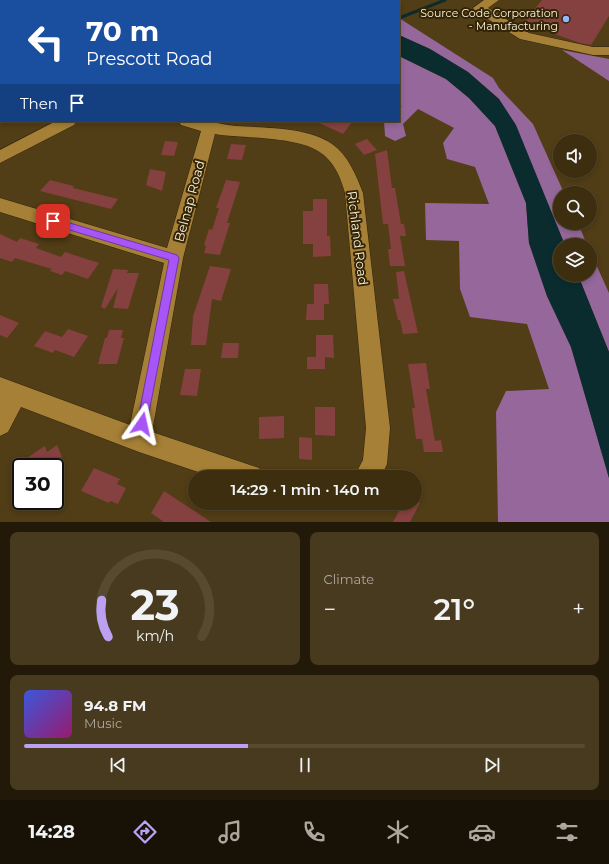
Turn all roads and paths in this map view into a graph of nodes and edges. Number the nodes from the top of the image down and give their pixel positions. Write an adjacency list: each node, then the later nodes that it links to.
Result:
1 (493, 0): 2 (street)
2 (609, 51)
3 (67, 122): 6 (street)
4 (189, 122): 5 (street, Richland Road)
5 (209, 128): 8 (street, Belnap Road); 13 (street, Richland Road)
6 (0, 157)
7 (0, 205): 8 (street)
8 (174, 258): 11 (street, Belnap Road)
9 (7, 391): 10 (street); 11 (street)
10 (0, 424)
11 (139, 440): 12 (street)
12 (229, 470)
13 (371, 470)

